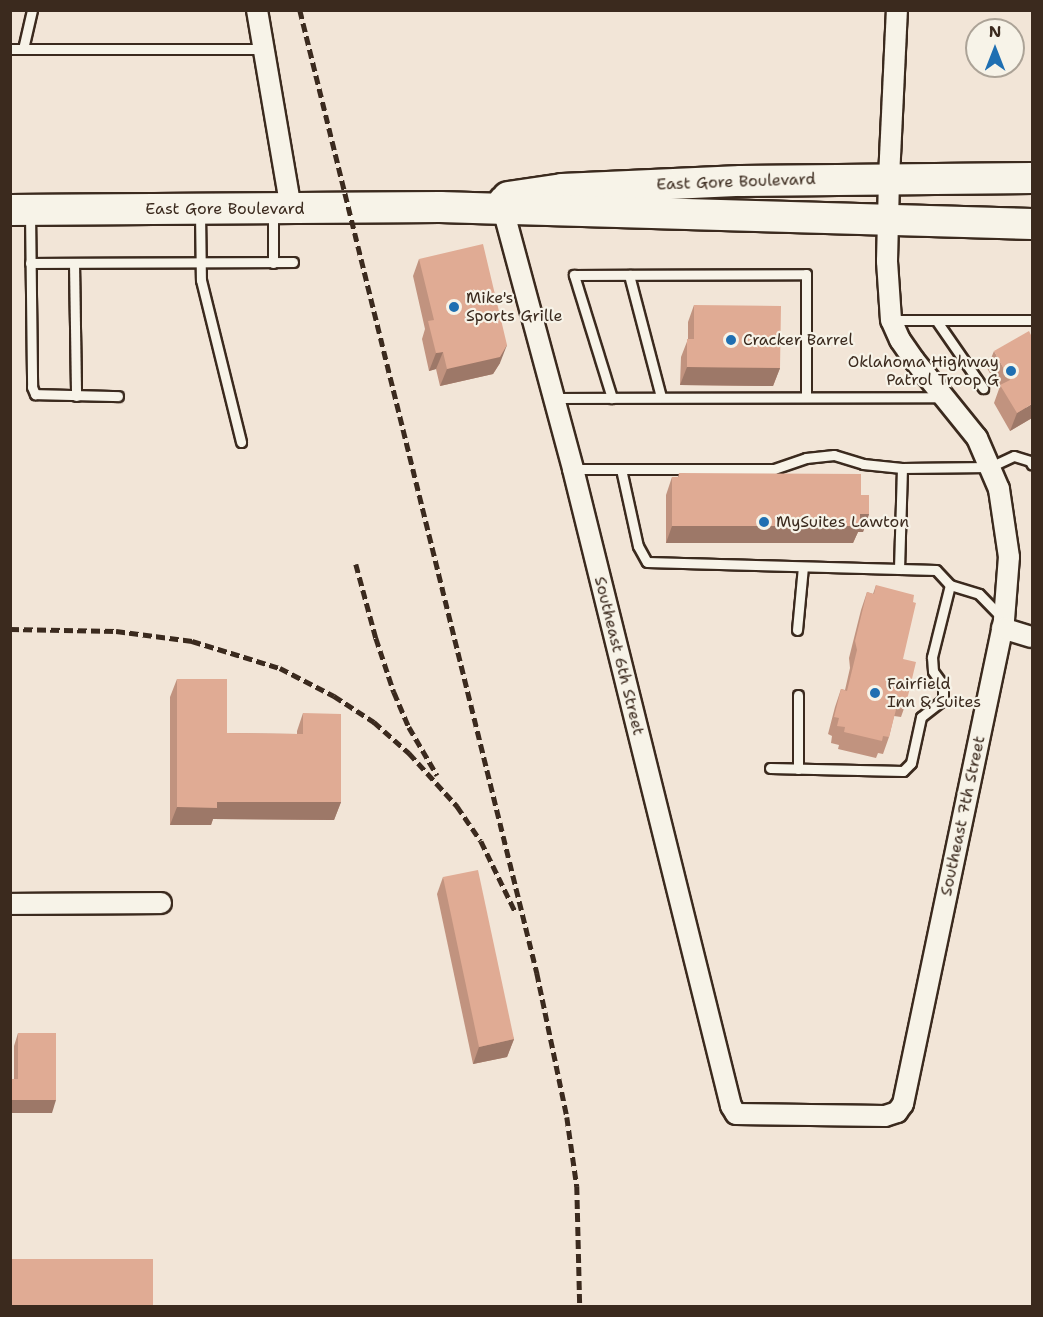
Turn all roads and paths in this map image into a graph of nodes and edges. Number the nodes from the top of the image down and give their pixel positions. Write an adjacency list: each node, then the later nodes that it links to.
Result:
1 (32, 10): 5 (lane)
2 (256, 10): 6 (street)
3 (897, 10): 7 (street, Southeast 7th Street)
4 (10, 49): 5 (lane)
5 (23, 49): 6 (lane)
6 (264, 49): 11 (street)
7 (889, 178): 8 (main road, East Gore Boulevard); 9 (main road, East Gore Boulevard); 13 (street, Southeast 7th Street)
8 (1032, 178)
9 (502, 204): 11 (main road, East Gore Boulevard); 13 (main road, East Gore Boulevard); 29 (street, Southeast 6th Street)
10 (200, 209): 11 (main road, East Gore Boulevard); 12 (main road, East Gore Boulevard); 18 (lane)
11 (282, 209): 19 (lane)
12 (20, 210): 16 (lane)
13 (889, 219): 14 (main road, East Gore Boulevard); 21 (street, Southeast 7th Street)
14 (1032, 224)
15 (293, 262): 19 (lane)
16 (30, 263): 17 (lane); 25 (lane)
17 (74, 263): 18 (lane); 25 (lane)
18 (200, 263): 19 (lane); 32 (lane)
19 (273, 263)
20 (629, 275): 27 (lane); 30 (lane); 31 (lane)
21 (891, 320): 22 (lane); 28 (street, Southeast 7th Street)
22 (936, 320): 23 (lane); 24 (lane)
23 (1032, 321)
24 (983, 388)
25 (75, 396): 26 (lane)
26 (118, 396)
27 (806, 397): 28 (lane); 31 (lane)
28 (946, 397): 34 (street, Southeast 7th Street)
29 (554, 398): 30 (lane); 36 (street, Southeast 6th Street)
30 (612, 398): 31 (lane)
31 (661, 398)
32 (241, 442)
33 (1032, 465): 34 (lane)
34 (990, 467): 35 (lane); 41 (street, Southeast 7th Street)
35 (902, 468): 37 (lane); 39 (lane)
36 (573, 469): 37 (lane); 49 (street, Southeast 6th Street)
37 (621, 469): 38 (lane)
38 (803, 567): 39 (lane); 42 (lane)
39 (899, 569): 40 (lane)
40 (950, 585): 41 (lane); 46 (lane)
41 (1003, 624): 43 (street); 49 (street, Southeast 7th Street)
42 (797, 630)
43 (1032, 637)
44 (798, 695): 46 (lane)
45 (770, 768): 46 (lane)
46 (798, 769)
47 (161, 903): 48 (street)
48 (10, 904)
49 (885, 1116)

